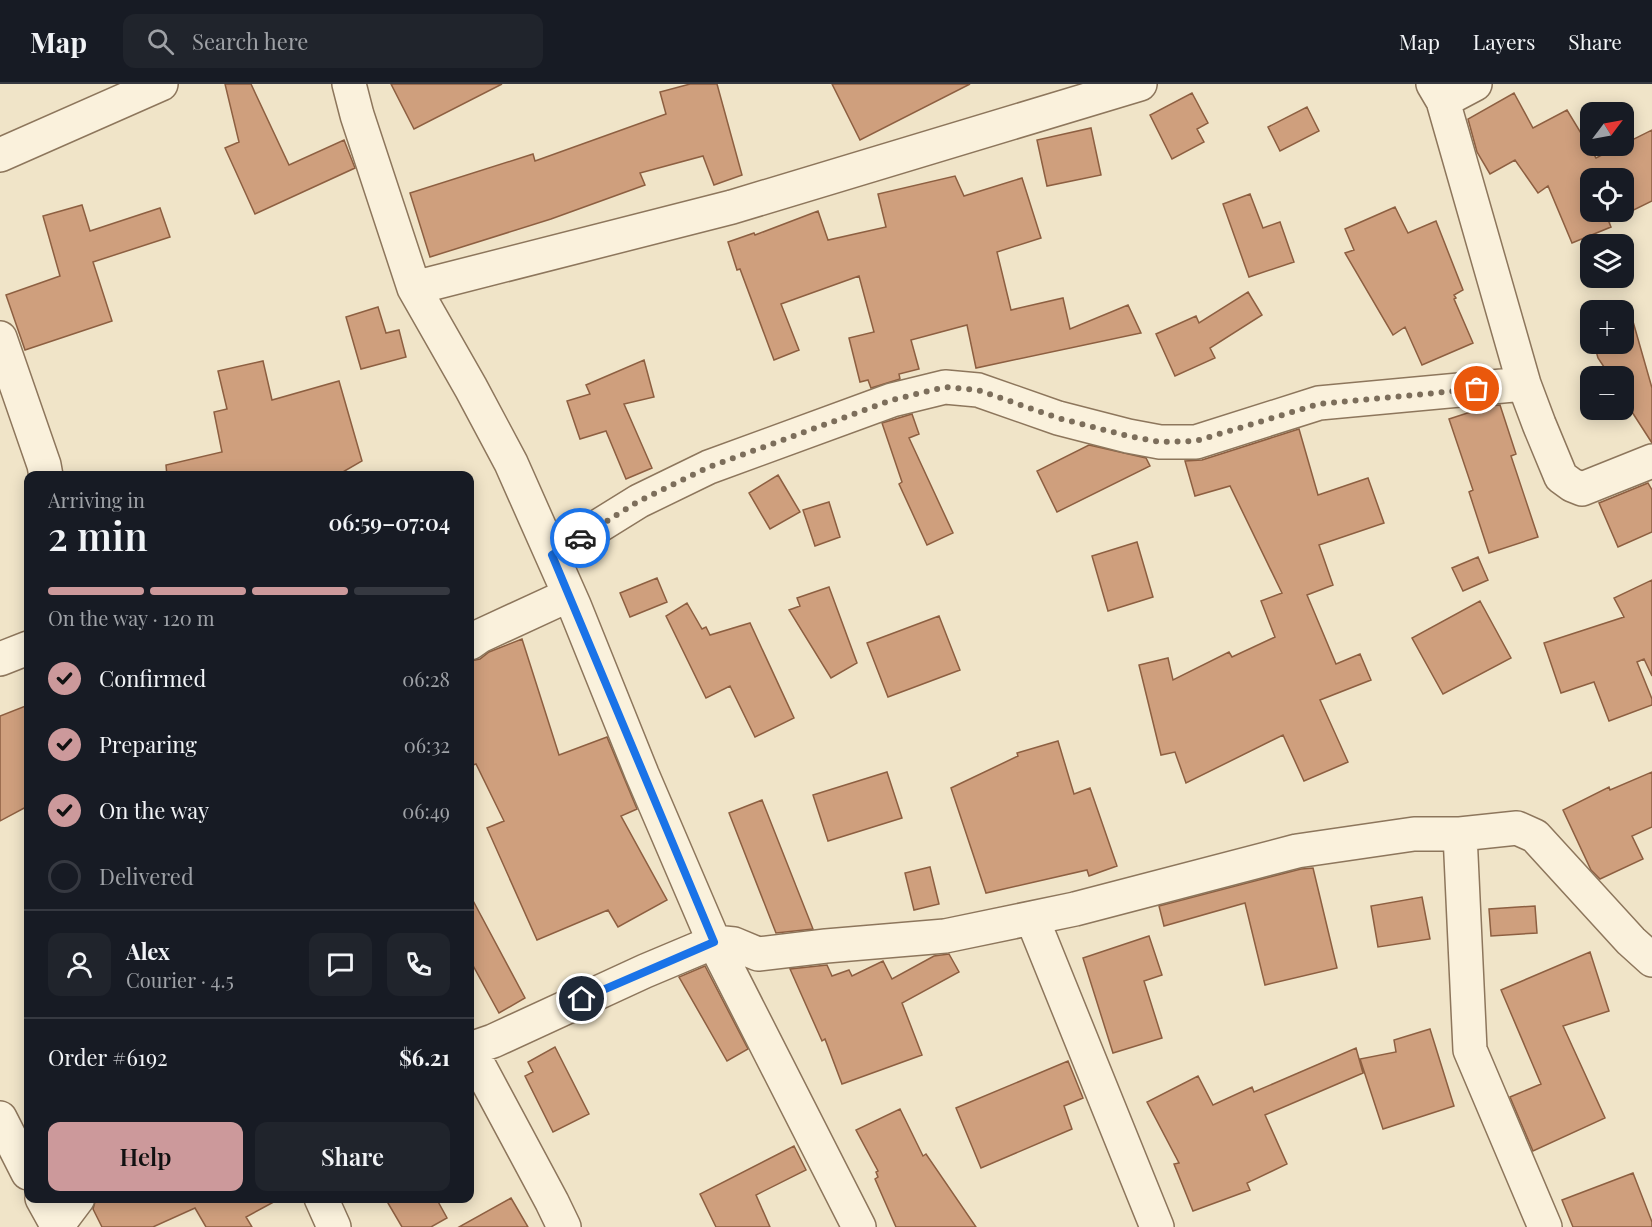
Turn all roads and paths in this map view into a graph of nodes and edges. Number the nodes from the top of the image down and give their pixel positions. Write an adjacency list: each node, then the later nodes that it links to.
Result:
1 (160, 84): 6 (street)
2 (349, 84): 7 (street)
3 (1140, 84): 7 (street)
4 (1475, 84): 5 (street)
5 (1438, 93): 9 (street)
6 (0, 155)
7 (414, 288): 12 (street)
8 (0, 338): 11 (street)
9 (1524, 384): 10 (street); 12 (street)
10 (1652, 461)
11 (45, 471)
12 (552, 555): 13 (street)
13 (569, 595): 14 (street); 19 (street)
14 (474, 640)
15 (24, 650): 16 (street)
16 (0, 659)
17 (1460, 834): 18 (street); 20 (street); 33 (street)
18 (1032, 918): 19 (street); 32 (street)
19 (714, 942): 21 (street); 31 (street)
20 (1652, 960)
21 (474, 1048)
22 (474, 1057): 30 (street)
23 (0, 1118): 24 (street)
24 (24, 1165)
25 (45, 1203): 28 (street)
26 (74, 1203): 28 (street)
27 (323, 1203): 29 (street)
28 (57, 1227)
29 (334, 1227)
30 (564, 1227)
31 (859, 1227)
32 (1157, 1227)
33 (1545, 1227)

